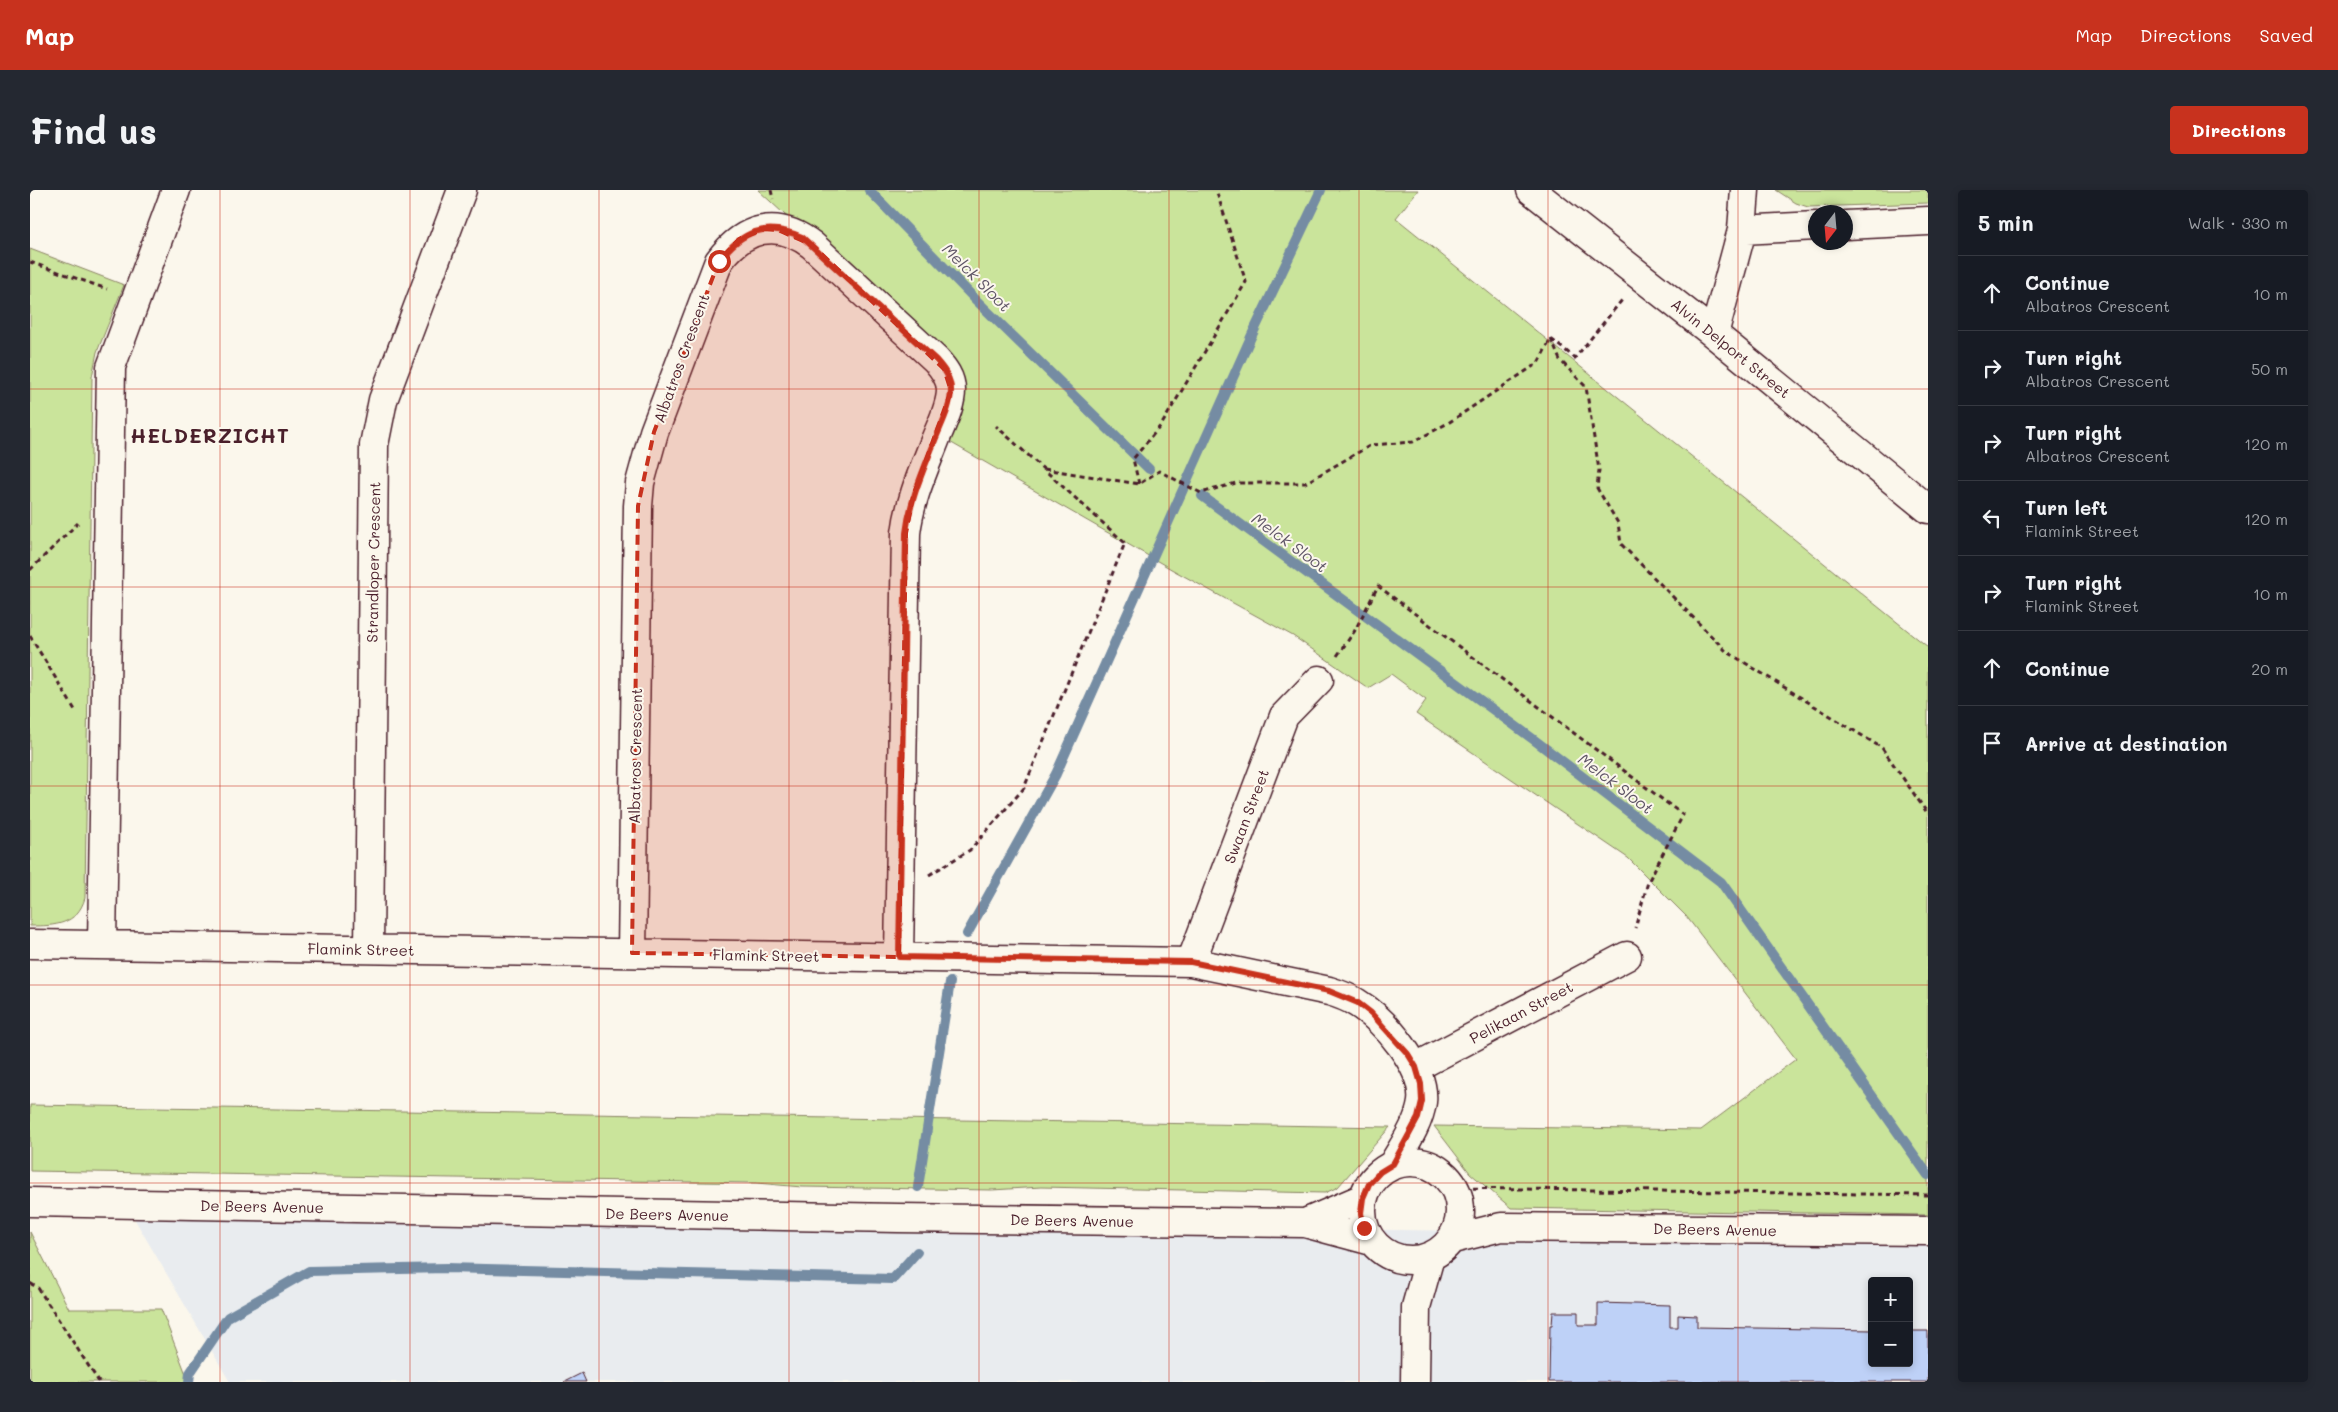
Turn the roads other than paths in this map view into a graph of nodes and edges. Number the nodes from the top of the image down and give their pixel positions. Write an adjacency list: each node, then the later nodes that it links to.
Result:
1 (176, 190): 13 (street)
2 (462, 190): 14 (street, Strandloper Crescent)
3 (1531, 190): 9 (street, Alvin Delport Street)
4 (1745, 190): 8 (street)
5 (1928, 220): 6 (street)
6 (1853, 225)
7 (1808, 226): 8 (street)
8 (1742, 230): 9 (street)
9 (1714, 334): 10 (street, Alvin Delport Street)
10 (1928, 509)
11 (1319, 680): 18 (street, Swaan Street)
12 (30, 944): 13 (street, Flamink Street)
13 (102, 945): 14 (street, Flamink Street)
14 (369, 949): 15 (street, Flamink Street)
15 (632, 953): 17 (street, Flamink Street); 17 (street, Albatros Crescent)
16 (1626, 956): 19 (street, Pelikaan Street)
17 (899, 957): 18 (street, Flamink Street)
18 (1191, 962): 19 (street, Flamink Street)
19 (1416, 1067): 20 (street, Flamink Street)
20 (1418, 1118): 21 (street, Flamink Street); 22 (street, Flamink Street)
21 (1393, 1164): 22 (street); 23 (street)
22 (1451, 1188): 26 (street, De Beers Avenue); 28 (street)
23 (1363, 1198): 25 (street, De Beers Avenue); 29 (street)
24 (30, 1202): 25 (street, De Beers Avenue)
25 (1305, 1223): 29 (street, De Beers Avenue)
26 (1501, 1227): 27 (street, De Beers Avenue); 28 (street, De Beers Avenue)
27 (1928, 1231)
28 (1453, 1239): 30 (street)
29 (1372, 1241): 31 (street)
30 (1430, 1257): 31 (street); 32 (street)
31 (1398, 1259): 32 (street)
32 (1416, 1308): 33 (street)
33 (1416, 1382)

